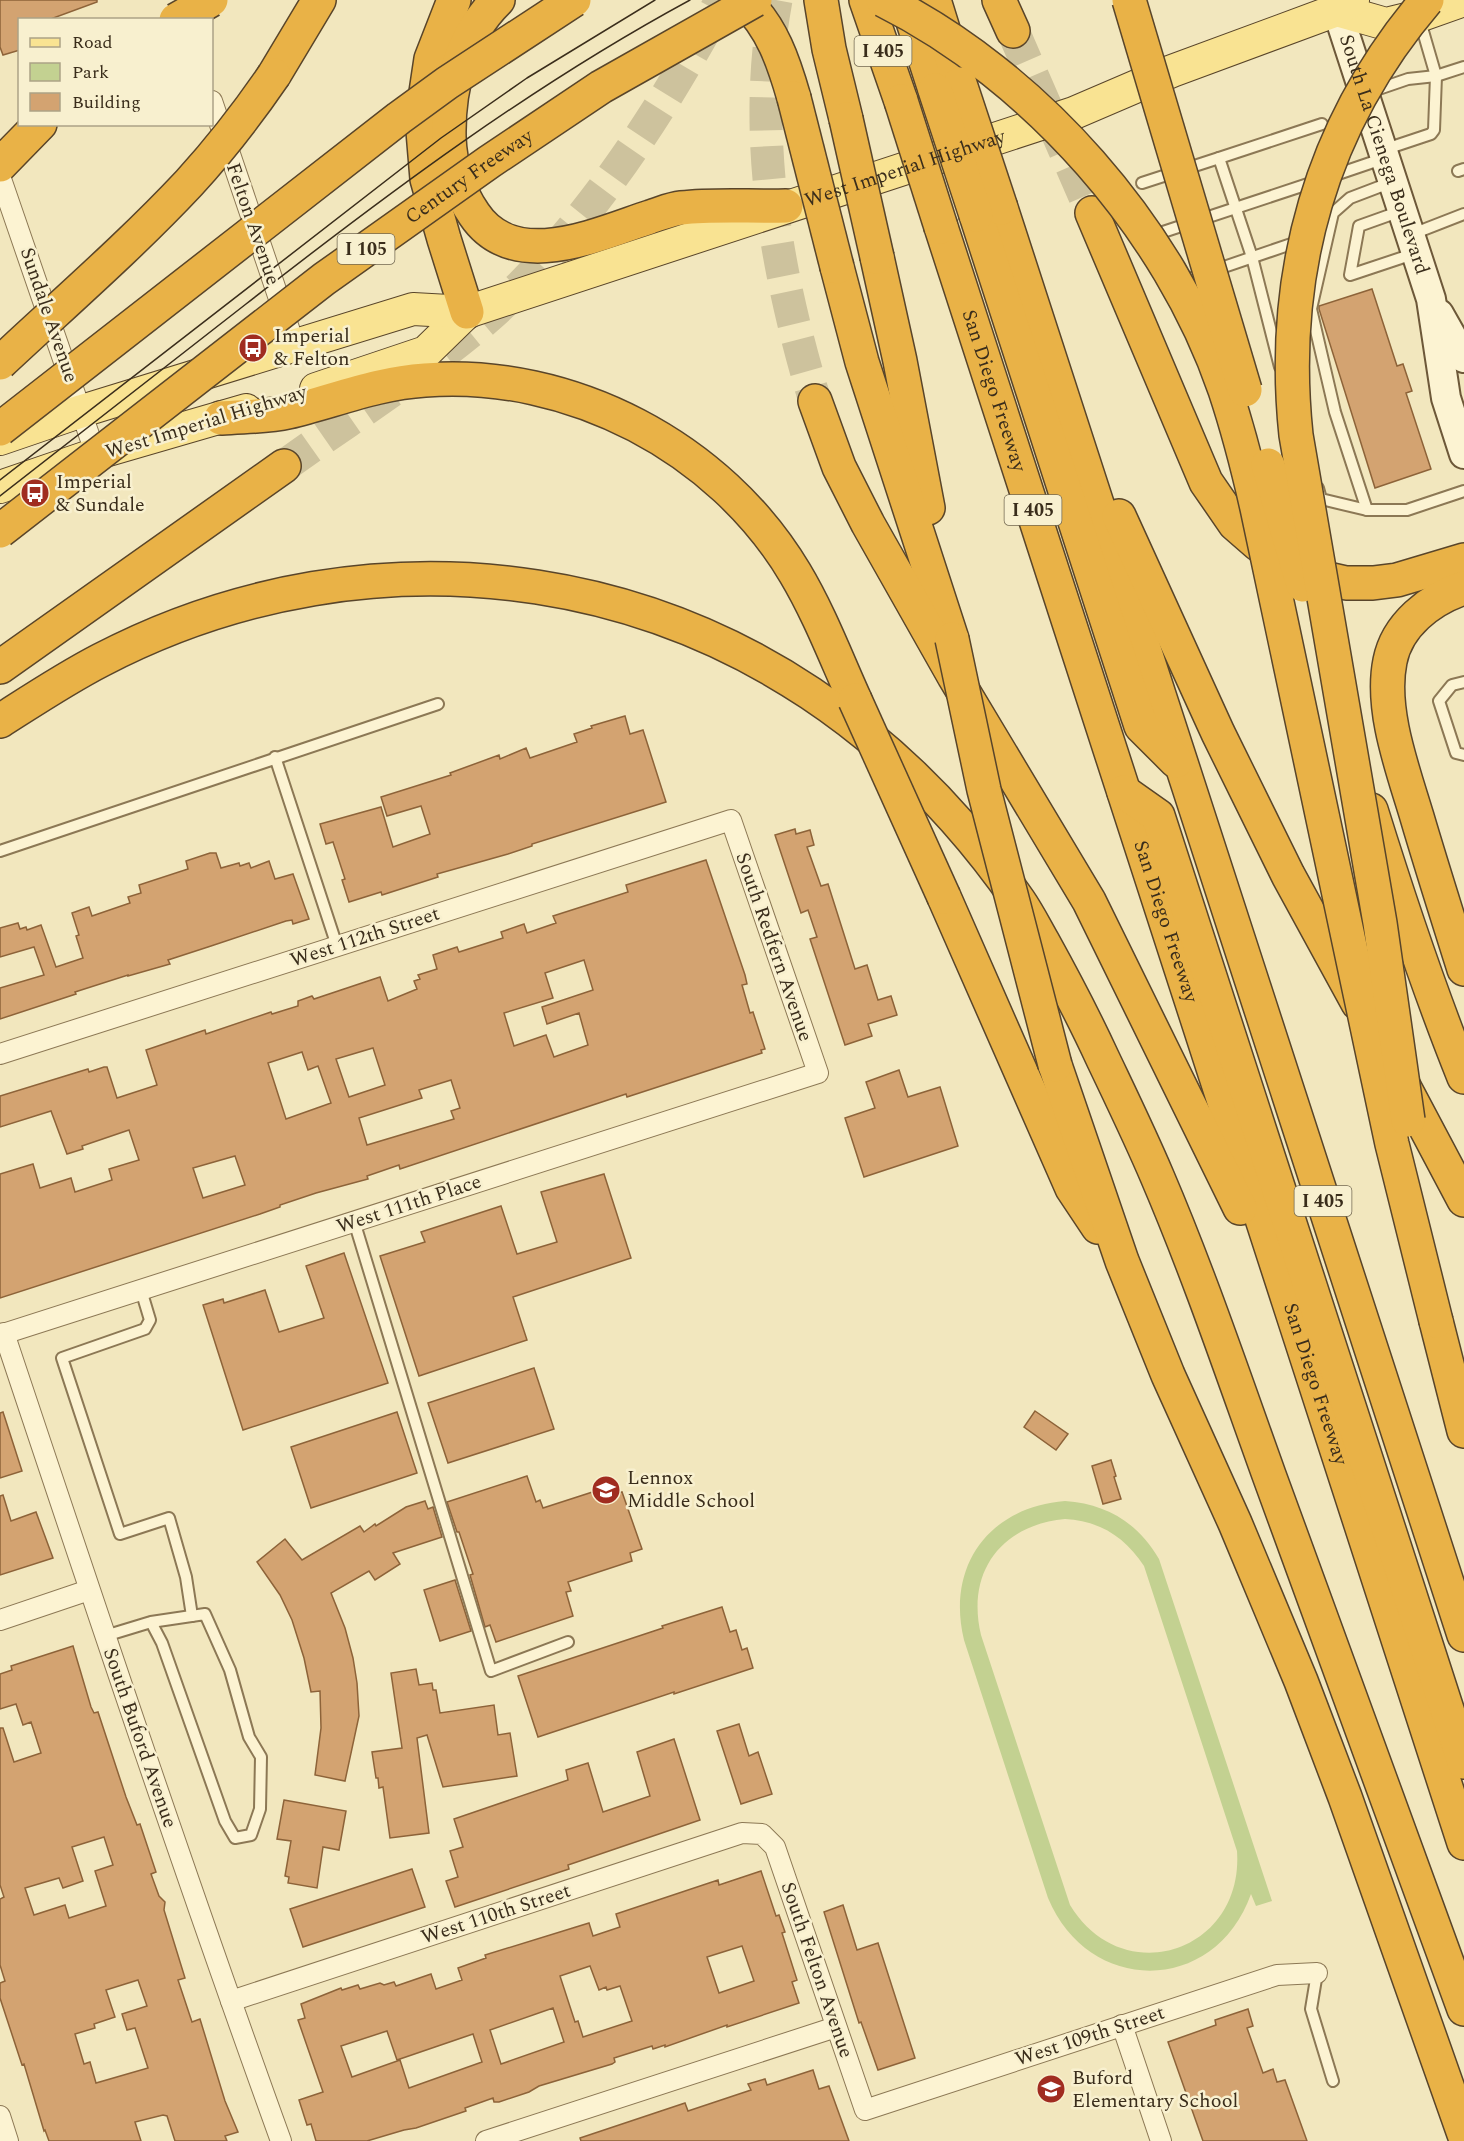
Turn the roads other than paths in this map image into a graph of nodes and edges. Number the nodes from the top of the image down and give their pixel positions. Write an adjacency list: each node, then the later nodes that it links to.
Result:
1 (177, 0): 20 (street)
2 (211, 0): 19 (highway, bridge)
3 (319, 0): 48 (highway, bridge)
4 (454, 0): 45 (highway)
5 (498, 0): 34 (highway)
6 (574, 0): 53 (highway, bridge)
7 (743, 0): 64 (highway, bridge)
8 (755, 0): 61 (highway, Century Freeway / I 105, bridge)
9 (821, 0): 64 (highway, bridge)
10 (866, 0): 72 (highway, San Diego Freeway / I 405, bridge)
11 (883, 0): 85 (highway, bridge)
12 (906, 0): 24 (highway)
13 (934, 0): 24 (highway, I 405)
14 (999, 0): 21 (highway)
15 (1129, 0): 79 (highway, bridge)
16 (1464, 0): 18 (main road)
17 (1339, 3): 18 (main road); 25 (main road, South La Cienega Boulevard); 34 (main road, West Imperial Highway)
18 (1423, 8): 23 (lane); 85 (highway, bridge)
19 (180, 18)
20 (182, 18)
21 (1014, 31)
22 (1464, 67): 23 (lane)
23 (1436, 76): 25 (lane); 30 (lane)
24 (948, 87): 36 (highway, I 405, bridge)
25 (1364, 94): 30 (main road, South La Cienega Boulevard)
26 (213, 104): 46 (street, Felton Avenue)
27 (1322, 124): 29 (lane)
28 (38, 126): 31 (highway)
29 (1219, 158): 33 (lane); 35 (lane)
30 (1387, 163): 35 (lane); 40 (main road, South La Cienega Boulevard); 60 (lane)
31 (0, 165)
32 (0, 176): 51 (street, Sundale Avenue)
33 (1142, 183)
34 (786, 206): 45 (main road, West Imperial Highway)
35 (1236, 209): 39 (lane); 42 (lane)
36 (988, 212): 49 (highway, I 405); 71 (highway)
37 (1092, 213): 62 (highway)
38 (1464, 214): 40 (lane)
39 (1160, 233)
40 (1409, 233): 40 (lane); 44 (main road, South La Cienega Boulevard)
41 (1300, 241): 42 (lane)
42 (1252, 257): 43 (lane); 60 (lane)
43 (1180, 282)
44 (1431, 299): 47 (main road, South La Cienega Boulevard); 56 (main road, South La Cienega Boulevard)
45 (467, 312): 46 (main road, West Imperial Highway); 52 (main road, West Imperial Highway)
46 (295, 346): 51 (main road, West Imperial Highway)
47 (1464, 358)
48 (0, 363)
49 (1053, 370): 71 (highway, I 405); 80 (highway)
50 (814, 401): 84 (highway)
51 (82, 411): 54 (main road, West Imperial Highway); 55 (street, Sundale Avenue)
52 (221, 418): 55 (main road, West Imperial Highway); 82 (highway, bridge)
53 (0, 429)
54 (0, 439)
55 (96, 454): 58 (main road, West Imperial Highway)
56 (1464, 454)
57 (284, 466): 65 (highway)
58 (0, 487)
59 (1464, 491): 60 (lane)
60 (1367, 510)
61 (0, 531)
62 (1464, 560)
63 (1464, 588): 76 (highway)
64 (952, 639): 82 (highway, bridge)
65 (0, 667)
66 (1464, 682): 69 (lane)
67 (438, 704): 70 (lane)
68 (0, 721): 100 (highway)
69 (1464, 755)
70 (275, 758): 74 (lane); 75 (lane)
71 (1182, 767): 92 (highway, I 405)
72 (1124, 792): 84 (highway, San Diego Freeway / I 405); 95 (highway)
73 (731, 820): 75 (street, West 112th Street); 78 (street, South Redfern Avenue)
74 (0, 851)
75 (337, 946): 77 (street, West 112th Street)
76 (1464, 969)
77 (0, 1054)
78 (818, 1073): 81 (street, West 111th Place)
79 (1464, 1077)
80 (1464, 1200)
81 (354, 1221): 83 (street, West 111th Place); 94 (lane)
82 (1122, 1261): 106 (highway)
83 (141, 1290): 86 (street, West 111th Place); 89 (lane)
84 (1287, 1301): 97 (highway, San Diego Freeway / I 405)
85 (1436, 1321): 87 (highway)
86 (2, 1334): 88 (street, South Buford Avenue)
87 (1464, 1431)
88 (89, 1590): 90 (street); 93 (street, South Buford Avenue)
89 (192, 1616): 91 (lane); 91 (lane)
90 (0, 1620)
91 (151, 1622): 93 (lane)
92 (1464, 1635)
93 (105, 1636): 99 (street, South Buford Avenue)
94 (568, 1641)
95 (1464, 1762)
96 (762, 1834): 99 (street, West 110th Street); 102 (street, South Felton Avenue)
97 (1464, 1843)
98 (1317, 1972): 101 (street, West 109th Street); 103 (lane)
99 (231, 2001): 108 (street, South Buford Avenue)
100 (1464, 2009)
101 (1122, 2025): 104 (street, West 109th Street); 110 (street)
102 (836, 2027): 104 (street, South Felton Avenue); 109 (street)
103 (1333, 2081)
104 (865, 2110)
105 (0, 2116): 107 (street)
106 (1464, 2134)
107 (8, 2141)
108 (281, 2141)
109 (486, 2141)
110 (1161, 2141)

